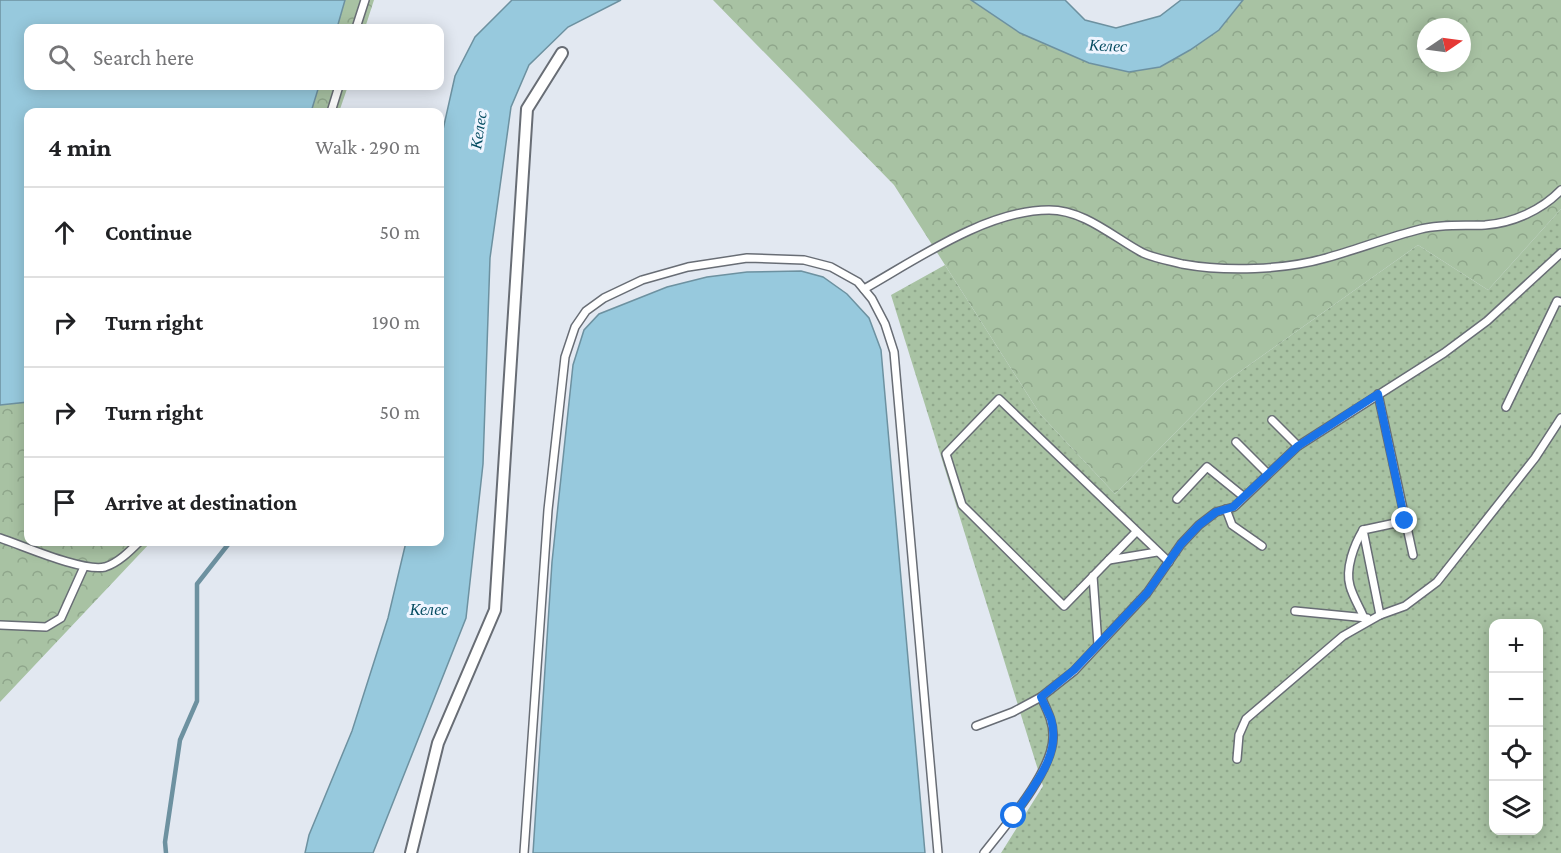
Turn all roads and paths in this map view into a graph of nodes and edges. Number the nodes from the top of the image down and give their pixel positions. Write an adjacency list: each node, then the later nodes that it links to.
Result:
1 (364, 0): 2 (lane)
2 (357, 24)
3 (562, 53): 40 (street)
4 (338, 90): 5 (lane)
5 (331, 108)
6 (1561, 190): 8 (lane)
7 (1561, 253): 10 (lane)
8 (864, 290): 41 (lane); 42 (lane)
9 (1561, 302): 11 (lane)
10 (1378, 394): 15 (lane); 20 (lane)
11 (1506, 407)
12 (1561, 418): 33 (lane)
13 (1272, 420): 15 (lane)
14 (1236, 442): 16 (lane)
15 (1298, 446): 16 (lane)
16 (1268, 474): 17 (lane)
17 (1244, 497): 18 (lane); 19 (lane)
18 (1177, 499)
19 (1226, 509): 25 (lane); 29 (lane)
20 (1405, 521): 21 (lane); 27 (lane)
21 (1363, 530): 33 (lane); 34 (lane)
22 (1136, 532): 26 (lane); 28 (lane); 31 (lane)
23 (0, 538): 30 (lane)
24 (135, 546): 30 (lane)
25 (1262, 546)
26 (1157, 552): 28 (lane); 29 (lane)
27 (1413, 555)
28 (1109, 560): 31 (lane)
29 (1169, 562): 36 (lane)
30 (84, 567): 35 (lane)
31 (1093, 576): 36 (lane)
32 (1295, 611): 34 (lane)
33 (1377, 617): 34 (lane); 39 (lane)
34 (1364, 618)
35 (0, 624)
36 (1098, 645): 37 (lane)
37 (1041, 697): 38 (lane); 43 (lane)
38 (976, 726)
39 (1237, 759)
40 (411, 853)
41 (524, 853)
42 (938, 853)
43 (984, 853)

